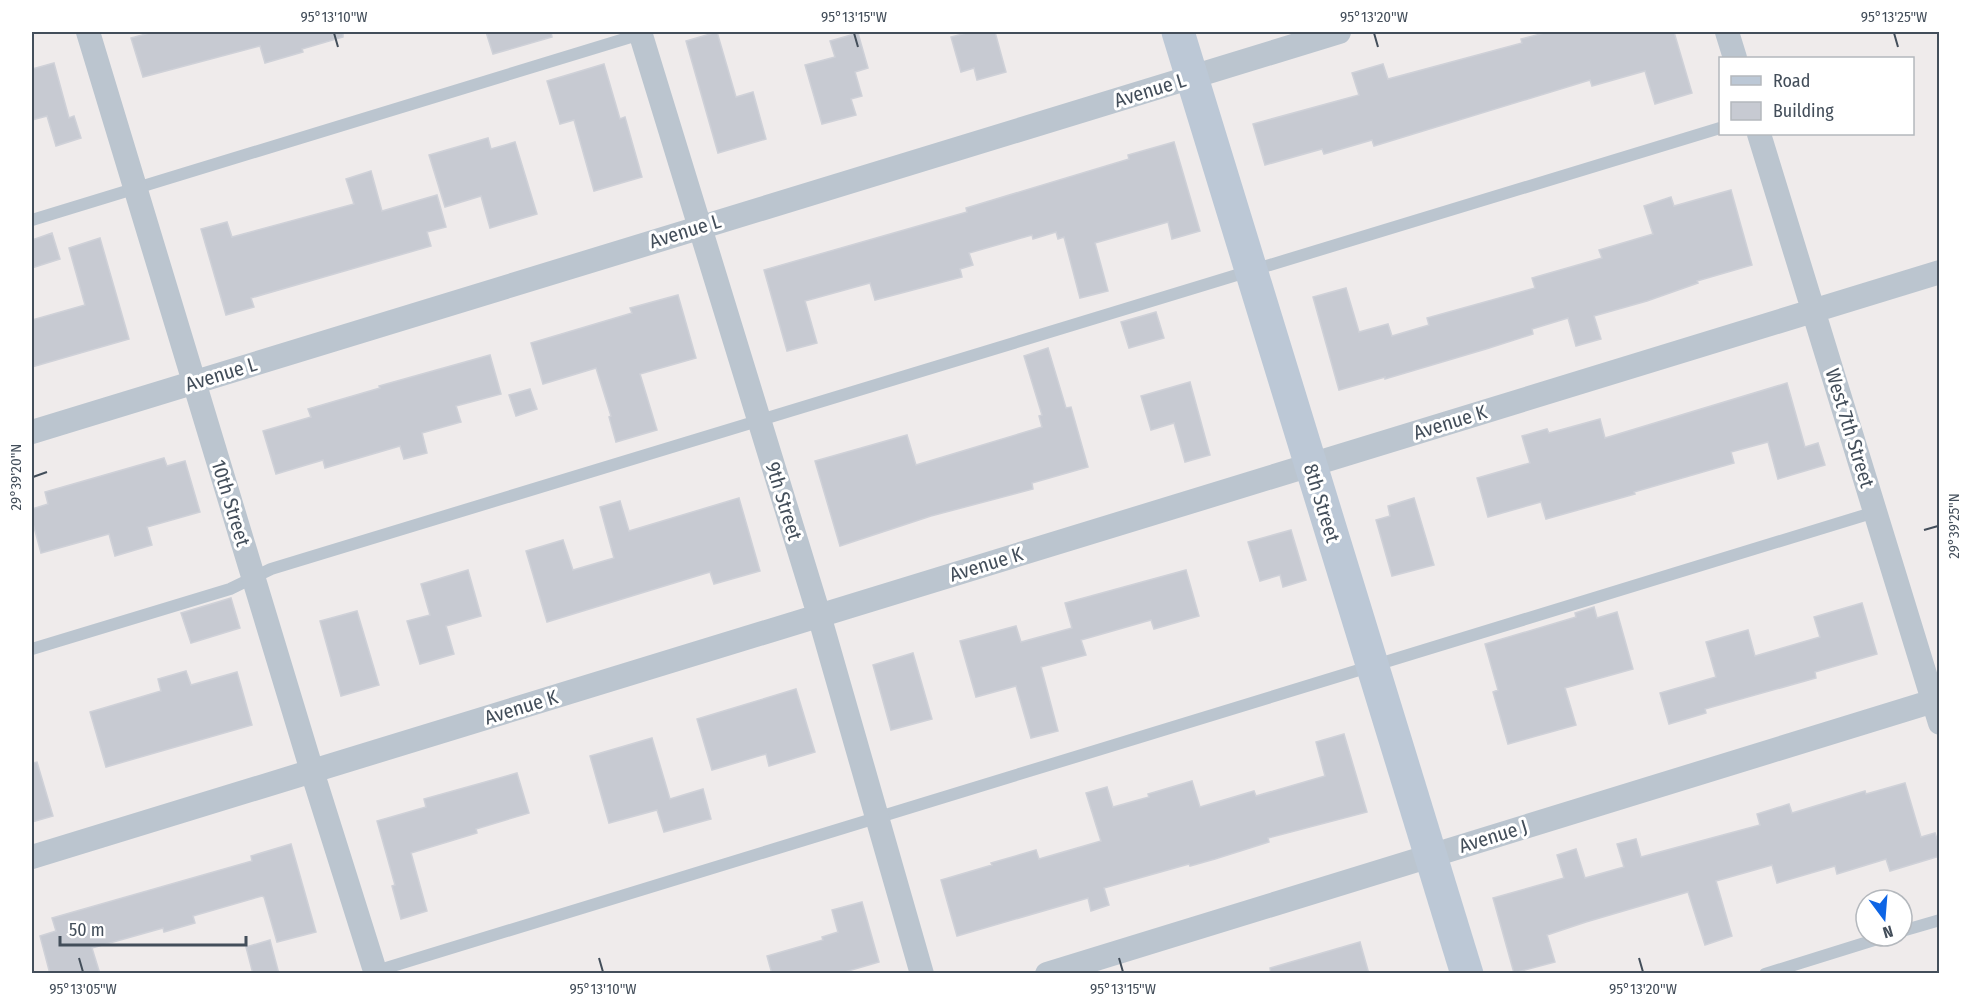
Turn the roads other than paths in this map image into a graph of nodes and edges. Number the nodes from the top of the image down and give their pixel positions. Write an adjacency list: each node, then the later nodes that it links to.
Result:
1 (88, 32): 10 (street, 10th Street)
2 (643, 32): 10 (lane); 12 (street, 9th Street)
3 (1178, 32): 7 (street, 8th Street)
4 (1339, 32): 7 (street, Avenue L)
5 (1727, 32): 6 (street)
6 (1735, 57)
7 (1192, 77): 12 (street, Avenue L); 13 (street, 8th Street)
8 (1719, 128): 13 (lane)
9 (1758, 135): 15 (street, West 7th Street)
10 (136, 188): 11 (lane); 16 (street, 10th Street)
11 (32, 220)
12 (700, 227): 16 (street, Avenue L); 17 (street, 9th Street)
13 (1251, 271): 17 (lane); 19 (street, 8th Street)
14 (1940, 272): 15 (street, Avenue K)
15 (1814, 310): 19 (street, Avenue K); 20 (street, West 7th Street)
16 (194, 382): 18 (street, Avenue L); 21 (street, 10th Street)
17 (759, 421): 21 (lane); 22 (street, 9th Street)
18 (32, 432)
19 (1310, 465): 22 (street, Avenue K); 24 (street, 8th Street)
20 (1875, 512): 24 (lane); 25 (street, West 7th Street)
21 (253, 578): 23 (lane); 26 (street, 10th Street)
22 (819, 615): 26 (street, Avenue K); 27 (street, 9th Street)
23 (32, 649)
24 (1372, 666): 27 (lane); 28 (street, 8th Street)
25 (1937, 708): 28 (street, Avenue J)
26 (312, 771): 29 (street, Avenue K); 33 (street, 10th Street)
27 (877, 818): 33 (lane); 34 (street, 9th Street)
28 (1431, 855): 35 (street, Avenue J); 36 (street, 8th Street)
29 (32, 856)
30 (1940, 920): 31 (lane)
31 (1914, 928)
32 (1854, 946): 37 (lane)
33 (373, 973)
34 (922, 974)
35 (1047, 974)
36 (1467, 974)
37 (1765, 974)

